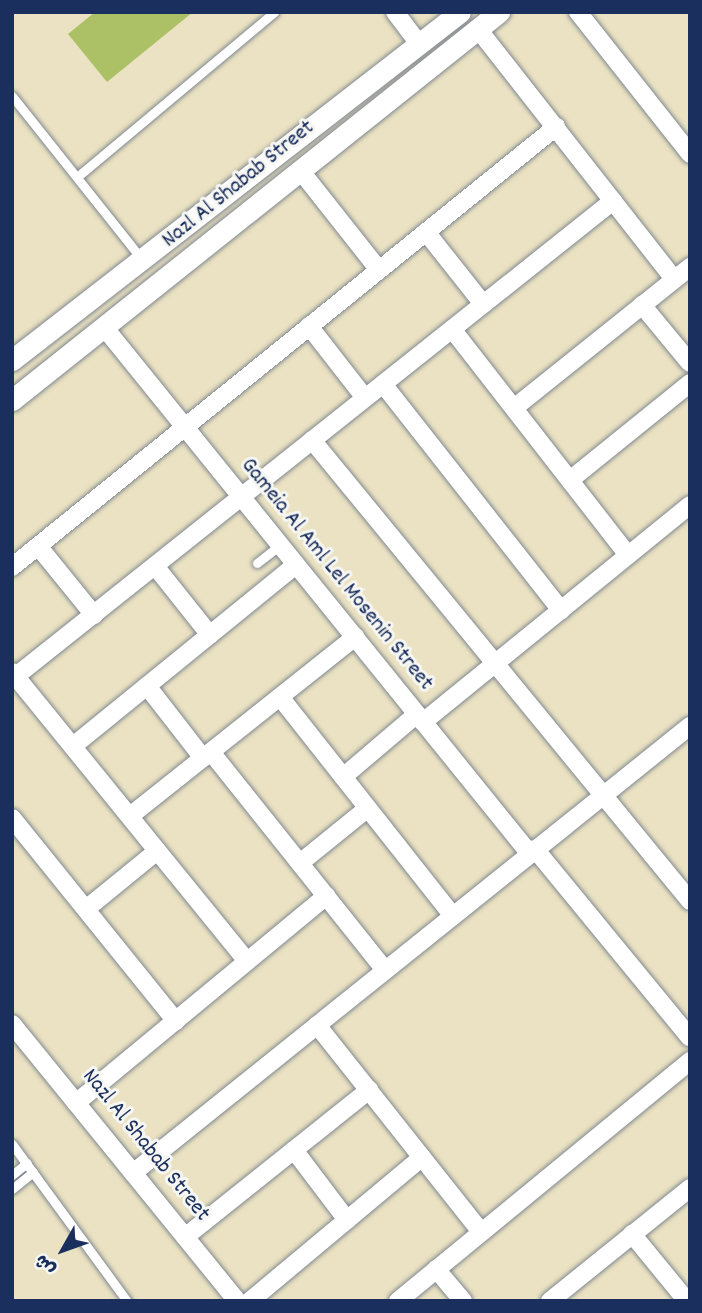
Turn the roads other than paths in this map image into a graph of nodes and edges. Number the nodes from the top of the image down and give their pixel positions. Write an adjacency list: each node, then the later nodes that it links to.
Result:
1 (274, 12): 12 (lane)
2 (395, 12): 7 (street)
3 (460, 12): 7 (street, Nazl Al Shabab Street)
4 (499, 12): 6 (street, Nazl Al Shabab Street)
5 (578, 12): 10 (street)
6 (478, 29): 9 (street); 11 (street, Nazl Al Shabab Street)
7 (419, 44): 13 (street, Nazl Al Shabab Street)
8 (12, 96): 12 (lane)
9 (556, 127): 14 (street); 16 (street)
10 (690, 154)
11 (300, 170): 15 (street, Nazl Al Shabab Street); 19 (street)
12 (77, 177): 17 (lane)
13 (222, 198): 15 (street); 17 (street, Nazl Al Shabab Street)
14 (613, 201): 20 (street); 21 (street)
15 (239, 219): 24 (street, Nazl Al Shabab Street)
16 (426, 232): 19 (street); 21 (street)
17 (142, 260): 26 (street, Nazl Al Shabab Street)
18 (690, 267): 20 (street)
19 (379, 270): 23 (street)
20 (674, 279): 22 (street)
21 (483, 304): 25 (street)
22 (642, 305): 27 (street); 32 (street)
23 (309, 326): 30 (street); 33 (street)
24 (104, 327): 31 (street, Nazl Al Shabab Street); 33 (street, Gameia Al Aml Lel Mosenin Street)
25 (452, 329): 29 (street); 32 (street)
26 (15, 353)
27 (690, 363)
28 (690, 383): 35 (street)
29 (383, 384): 30 (street); 45 (street)
30 (365, 398): 34 (street)
31 (12, 400)
32 (513, 408): 35 (street)
33 (185, 427): 36 (street, Gameia Al Aml Lel Mosenin Street); 38 (street)
34 (312, 440): 36 (street); 49 (street)
35 (570, 480): 40 (street)
36 (241, 497): 39 (street, Gameia Al Aml Lel Mosenin Street); 43 (street)
37 (690, 505): 40 (street)
38 (38, 545): 44 (street); 46 (street)
39 (280, 545): 41 (lane); 42 (street, Gameia Al Aml Lel Mosenin Street)
40 (628, 555): 45 (street)
41 (257, 563)
42 (296, 565): 47 (street); 48 (street, Gameia Al Aml Lel Mosenin Street)
43 (155, 566): 46 (street); 47 (street)
44 (12, 567)
45 (561, 610): 49 (street)
46 (94, 615): 50 (street)
47 (210, 635): 51 (street)
48 (355, 637): 52 (street); 53 (street, Gameia Al Aml Lel Mosenin Street)
49 (495, 664): 53 (street); 58 (street)
50 (14, 674): 55 (street)
51 (147, 686): 55 (street); 56 (street)
52 (280, 697): 56 (street); 57 (street)
53 (420, 718): 57 (street); 63 (street, Gameia Al Aml Lel Mosenin Street)
54 (690, 726): 58 (street)
55 (73, 746): 60 (street)
56 (207, 755): 60 (street); 64 (street)
57 (343, 776): 59 (street)
58 (603, 795): 63 (street); 66 (street)
59 (368, 808): 64 (street); 68 (street)
60 (130, 816): 62 (street)
61 (12, 818): 67 (street)
62 (157, 850): 67 (street); 69 (street)
63 (533, 852): 68 (street); 74 (street, Gameia Al Aml Lel Mosenin Street)
64 (300, 863): 65 (street)
65 (326, 896): 69 (street); 70 (street)
66 (690, 901)
67 (86, 909): 71 (street)
68 (453, 916): 70 (street)
69 (247, 961): 71 (street)
70 (385, 970): 73 (street)
71 (176, 1021): 77 (street)
72 (12, 1024): 77 (street, Nazl Al Shabab Street)
73 (317, 1025): 76 (street); 83 (street)
74 (690, 1038)
75 (690, 1061): 88 (street)
76 (369, 1090): 79 (street); 80 (street)
77 (76, 1103): 83 (street, Nazl Al Shabab Street)
78 (12, 1144): 81 (lane)
79 (294, 1150): 87 (street); 90 (street)
80 (422, 1157): 87 (street); 88 (street)
81 (27, 1163): 82 (lane); 84 (lane)
82 (33, 1172): 86 (lane); 93 (lane)
83 (133, 1173): 90 (street, Nazl Al Shabab Street)
84 (12, 1175)
85 (690, 1188): 89 (street)
86 (12, 1189)
87 (347, 1220): 95 (street)
88 (481, 1232): 91 (street)
89 (632, 1234): 92 (street); 98 (street)
90 (185, 1237): 94 (street, Nazl Al Shabab Street)
91 (436, 1269): 96 (street); 97 (street)
92 (689, 1300)
93 (127, 1301)
94 (237, 1301)
95 (250, 1301)
96 (397, 1301)
97 (463, 1301)
98 (550, 1301)

